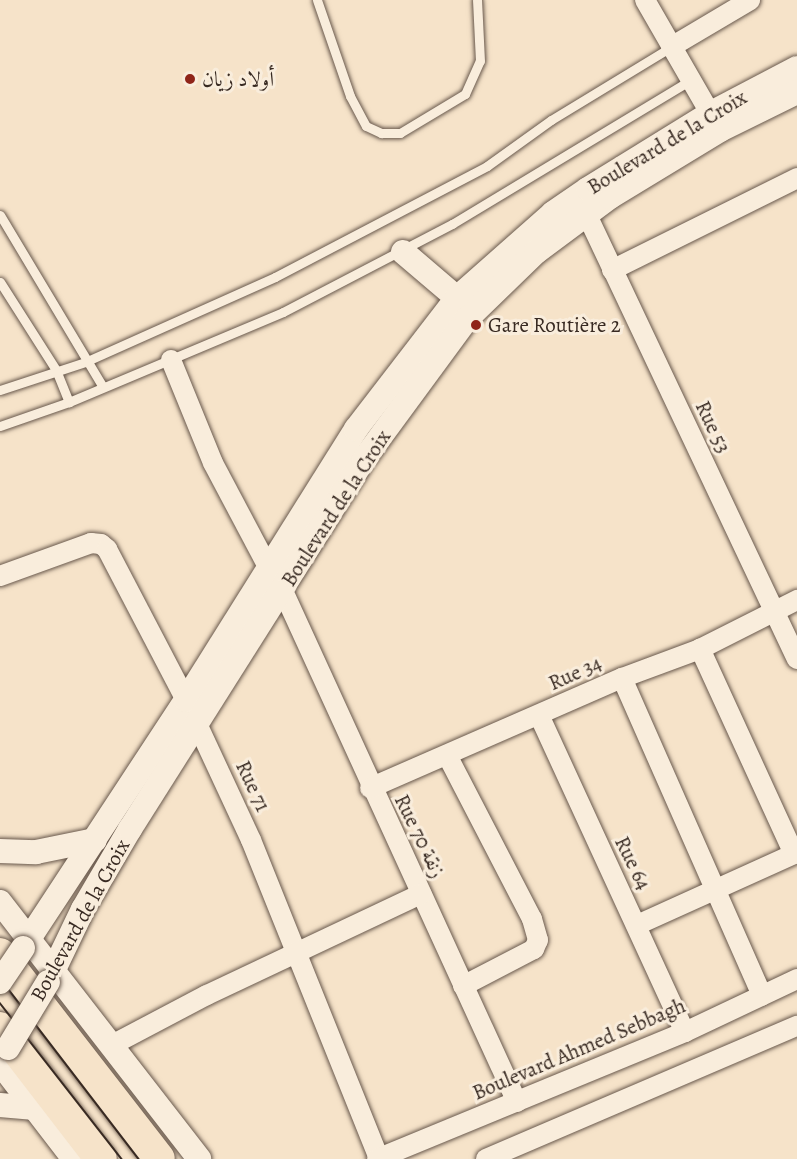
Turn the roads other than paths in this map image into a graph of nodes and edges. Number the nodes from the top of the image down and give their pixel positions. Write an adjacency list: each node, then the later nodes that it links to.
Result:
1 (317, 0): 2 (lane)
2 (477, 0)
3 (645, 0): 5 (street)
4 (750, 0): 5 (street)
5 (671, 47): 7 (street); 18 (lane)
6 (797, 68): 9 (street, Boulevard de la Croix)
7 (691, 80): 9 (street); 13 (lane)
8 (797, 92): 9 (street, Boulevard de la Croix)
9 (716, 122): 12 (street, Boulevard de la Croix); 16 (street, Boulevard de la Croix)
10 (797, 178): 14 (street)
11 (0, 215): 18 (lane)
12 (586, 215): 14 (street, Rue 53); 26 (street, Boulevard de la Croix)
13 (403, 252): 16 (street); 17 (lane)
14 (612, 270): 28 (street, Rue 53)
15 (0, 282): 19 (lane)
16 (457, 298): 24 (street, Boulevard de la Croix)
17 (171, 360): 20 (lane); 24 (street)
18 (85, 362): 19 (lane); 20 (lane)
19 (56, 370): 21 (lane); 22 (lane)
20 (103, 387): 22 (lane)
21 (0, 390)
22 (69, 402): 23 (lane)
23 (0, 426)
24 (268, 567): 32 (street, Boulevard de la Croix)
25 (0, 576): 32 (street, Rue 71)
26 (283, 591): 34 (street, Boulevard de la Croix); 36 (street, Rue 70 زنقة)
27 (797, 600): 28 (street, Rue 34)
28 (773, 611): 29 (street, Rue 34); 30 (street, Rue 53)
29 (700, 649): 31 (street, Rue 34); 39 (street)
30 (797, 659)
31 (622, 678): 33 (street, Rue 34); 39 (street)
32 (186, 700): 34 (street, Rue 71); 37 (street, Boulevard de la Croix)
33 (539, 715): 35 (street, Rue 34); 42 (street, Rue 64)
34 (197, 723): 44 (street, Rue 71); 45 (street, Boulevard de la Croix)
35 (447, 755): 36 (street, Rue 34); 48 (street)
36 (370, 788): 40 (street, Rue 70 زنقة)
37 (95, 840): 38 (street); 43 (street, Boulevard de la Croix)
38 (0, 851)
39 (717, 889): 42 (street); 49 (street)
40 (422, 894): 44 (street); 48 (street, Rue 70 زنقة)
41 (0, 902): 43 (street)
42 (637, 925): 51 (street, Rue 64)
43 (18, 947): 45 (street); 47 (street, Boulevard de la Croix, bridge); 59 (highway)
44 (298, 954): 52 (street); 61 (street, Rue 71)
45 (51, 976): 52 (street); 53 (street, Boulevard de la Croix, bridge)
46 (797, 979): 49 (street, Boulevard Ahmed Sebbagh)
47 (0, 982)
48 (463, 986): 54 (street, Rue 70 زنقة)
49 (762, 995): 51 (street, Boulevard Ahmed Sebbagh)
50 (797, 1026): 62 (street)
51 (685, 1032): 54 (street, Boulevard Ahmed Sebbagh)
52 (112, 1045): 60 (street)
53 (2, 1050): 56 (street); 58 (highway)
54 (517, 1102): 61 (street, Boulevard Ahmed Sebbagh)
55 (0, 1105): 56 (street)
56 (35, 1108): 57 (street)
57 (74, 1159)
58 (101, 1159)
59 (159, 1159)
60 (199, 1159)
61 (378, 1159)
62 (486, 1159)

